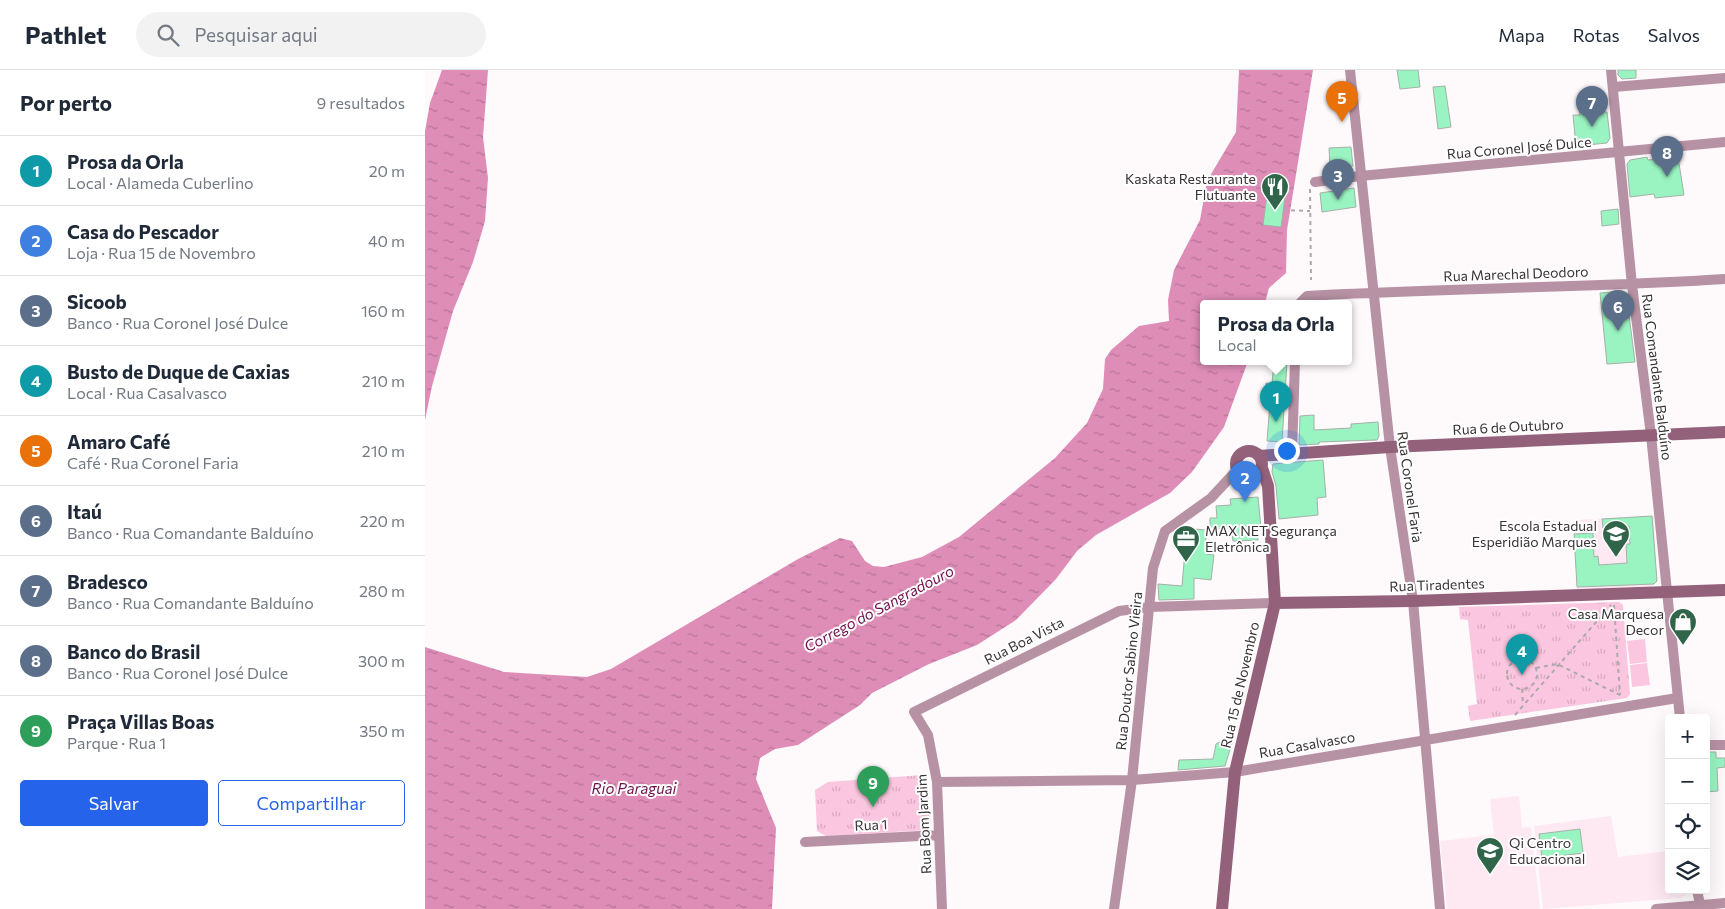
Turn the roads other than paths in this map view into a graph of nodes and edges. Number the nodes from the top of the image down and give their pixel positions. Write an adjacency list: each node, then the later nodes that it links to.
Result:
1 (1350, 70): 7 (street, Rua Coronel Faria)
2 (1611, 70): 4 (street, Rua Comandante Balduíno)
3 (1725, 78): 4 (street)
4 (1613, 87): 6 (street, Rua Comandante Balduíno)
5 (1725, 142): 6 (street, Rua Coronel José Dulce)
6 (1620, 153): 7 (street, Rua Coronel José Dulce); 10 (street, Rua Comandante Balduíno)
7 (1360, 176): 8 (street, Rua Coronel José Dulce); 11 (street, Rua Coronel Faria)
8 (1315, 182)
9 (1725, 279): 10 (street, Rua Marechal Deodoro)
10 (1632, 285): 11 (street, Rua Marechal Deodoro); 15 (street, Rua Comandante Balduíno)
11 (1375, 292): 12 (street, Rua Marechal Deodoro); 16 (street, Rua Coronel Faria)
12 (1304, 300)
13 (1295, 365): 17 (street)
14 (1725, 432): 15 (street, Rua 6 de Outubro)
15 (1651, 435): 16 (street, Rua 6 de Outubro); 21 (street, Rua Comandante Balduíno)
16 (1390, 447): 17 (street, Rua 6 de Outubro); 22 (street, Rua Coronel Faria)
17 (1293, 453): 18 (street, Rua 6 de Outubro)
18 (1261, 462): 19 (street); 19 (street); 23 (street, Rua 15 de Novembro)
19 (1237, 470): 24 (street, Rua Doutor Sabino Vieira)
20 (1725, 590): 21 (street, Rua Tiradentes)
21 (1666, 593): 22 (street, Rua Tiradentes); 25 (street, Rua Comandante Balduíno)
22 (1413, 601): 23 (street, Rua Tiradentes); 28 (street, Rua Coronel Faria)
23 (1275, 602): 24 (street, Rua Tiradentes); 31 (street, Rua 15 de Novembro)
24 (1149, 607): 26 (street, Rua Boa Vista); 32 (street, Rua Doutor Sabino Vieira)
25 (1677, 698): 27 (street, Rua Comandante Balduíno); 28 (street, Rua Casalvasco)
26 (914, 712): 33 (street, Rua Bom Jardim)
27 (1679, 714)
28 (1425, 739): 31 (street, Rua Casalvasco); 42 (street, Rua Coronel Faria)
29 (1710, 745): 30 (street)
30 (1725, 745)
31 (1235, 772): 32 (street, Rua Casalvasco); 41 (street, Rua 15 de Novembro)
32 (1132, 780): 33 (street, Rua Casalvasco); 40 (street, Rua Doutor Sabino Vieira)
33 (937, 782): 34 (street, Rua Bom Jardim)
34 (939, 835): 35 (street, Rua 1); 39 (street, Rua Bom Jardim)
35 (805, 842)
36 (1698, 894): 38 (street)
37 (1725, 903): 38 (street)
38 (1701, 907): 43 (street)
39 (942, 909)
40 (1114, 909)
41 (1222, 909)
42 (1440, 909)
43 (1656, 909)

